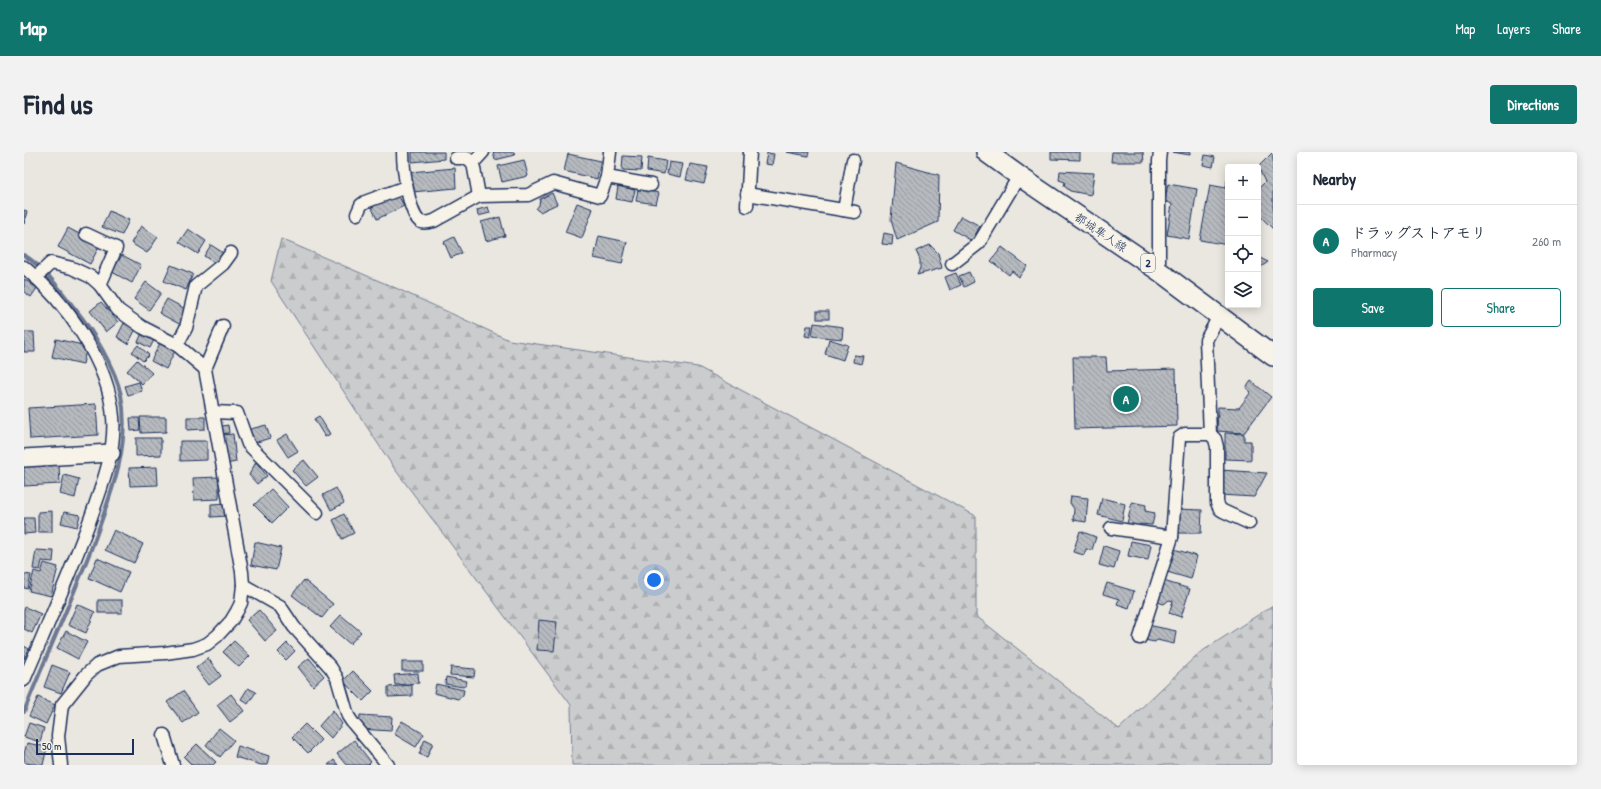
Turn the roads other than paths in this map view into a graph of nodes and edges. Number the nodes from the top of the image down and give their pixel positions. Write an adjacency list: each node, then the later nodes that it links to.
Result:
1 (403, 152): 13 (street)
2 (483, 152): 9 (street)
3 (610, 152): 11 (street)
4 (750, 152): 8 (street)
5 (986, 152): 10 (main road, 都城隼人線 / 2)
6 (1160, 152): 20 (street)
7 (456, 158): 9 (street)
8 (853, 160)
9 (474, 163): 14 (street)
10 (1018, 176): 18 (street); 20 (main road, 都城隼人線 / 2)
11 (607, 177): 12 (street); 14 (street)
12 (650, 185)
13 (406, 186): 14 (street); 15 (street)
14 (479, 196)
15 (357, 214)
16 (86, 234): 22 (street)
17 (231, 253): 25 (street)
18 (952, 264)
19 (24, 266): 21 (street)
20 (1159, 271): 23 (main road, 都城隼人線 / 2)
21 (41, 272): 22 (street); 30 (street)
22 (100, 285): 25 (street)
23 (1219, 316): 26 (main road, 都城隼人線 / 2); 29 (street)
24 (223, 326): 27 (street)
25 (177, 345): 27 (street)
26 (1273, 356)
27 (205, 369): 28 (street)
28 (213, 412): 32 (street); 36 (street)
29 (1210, 434): 33 (street); 35 (street)
30 (111, 453): 31 (street); 38 (street)
31 (24, 458)
32 (317, 513)
33 (1249, 523)
34 (1111, 528): 35 (street)
35 (1172, 537): 37 (street)
36 (243, 585): 40 (street); 42 (street)
37 (1140, 638)
38 (24, 680)
39 (164, 735): 41 (street)
40 (61, 765)
41 (173, 765)
42 (388, 765)

